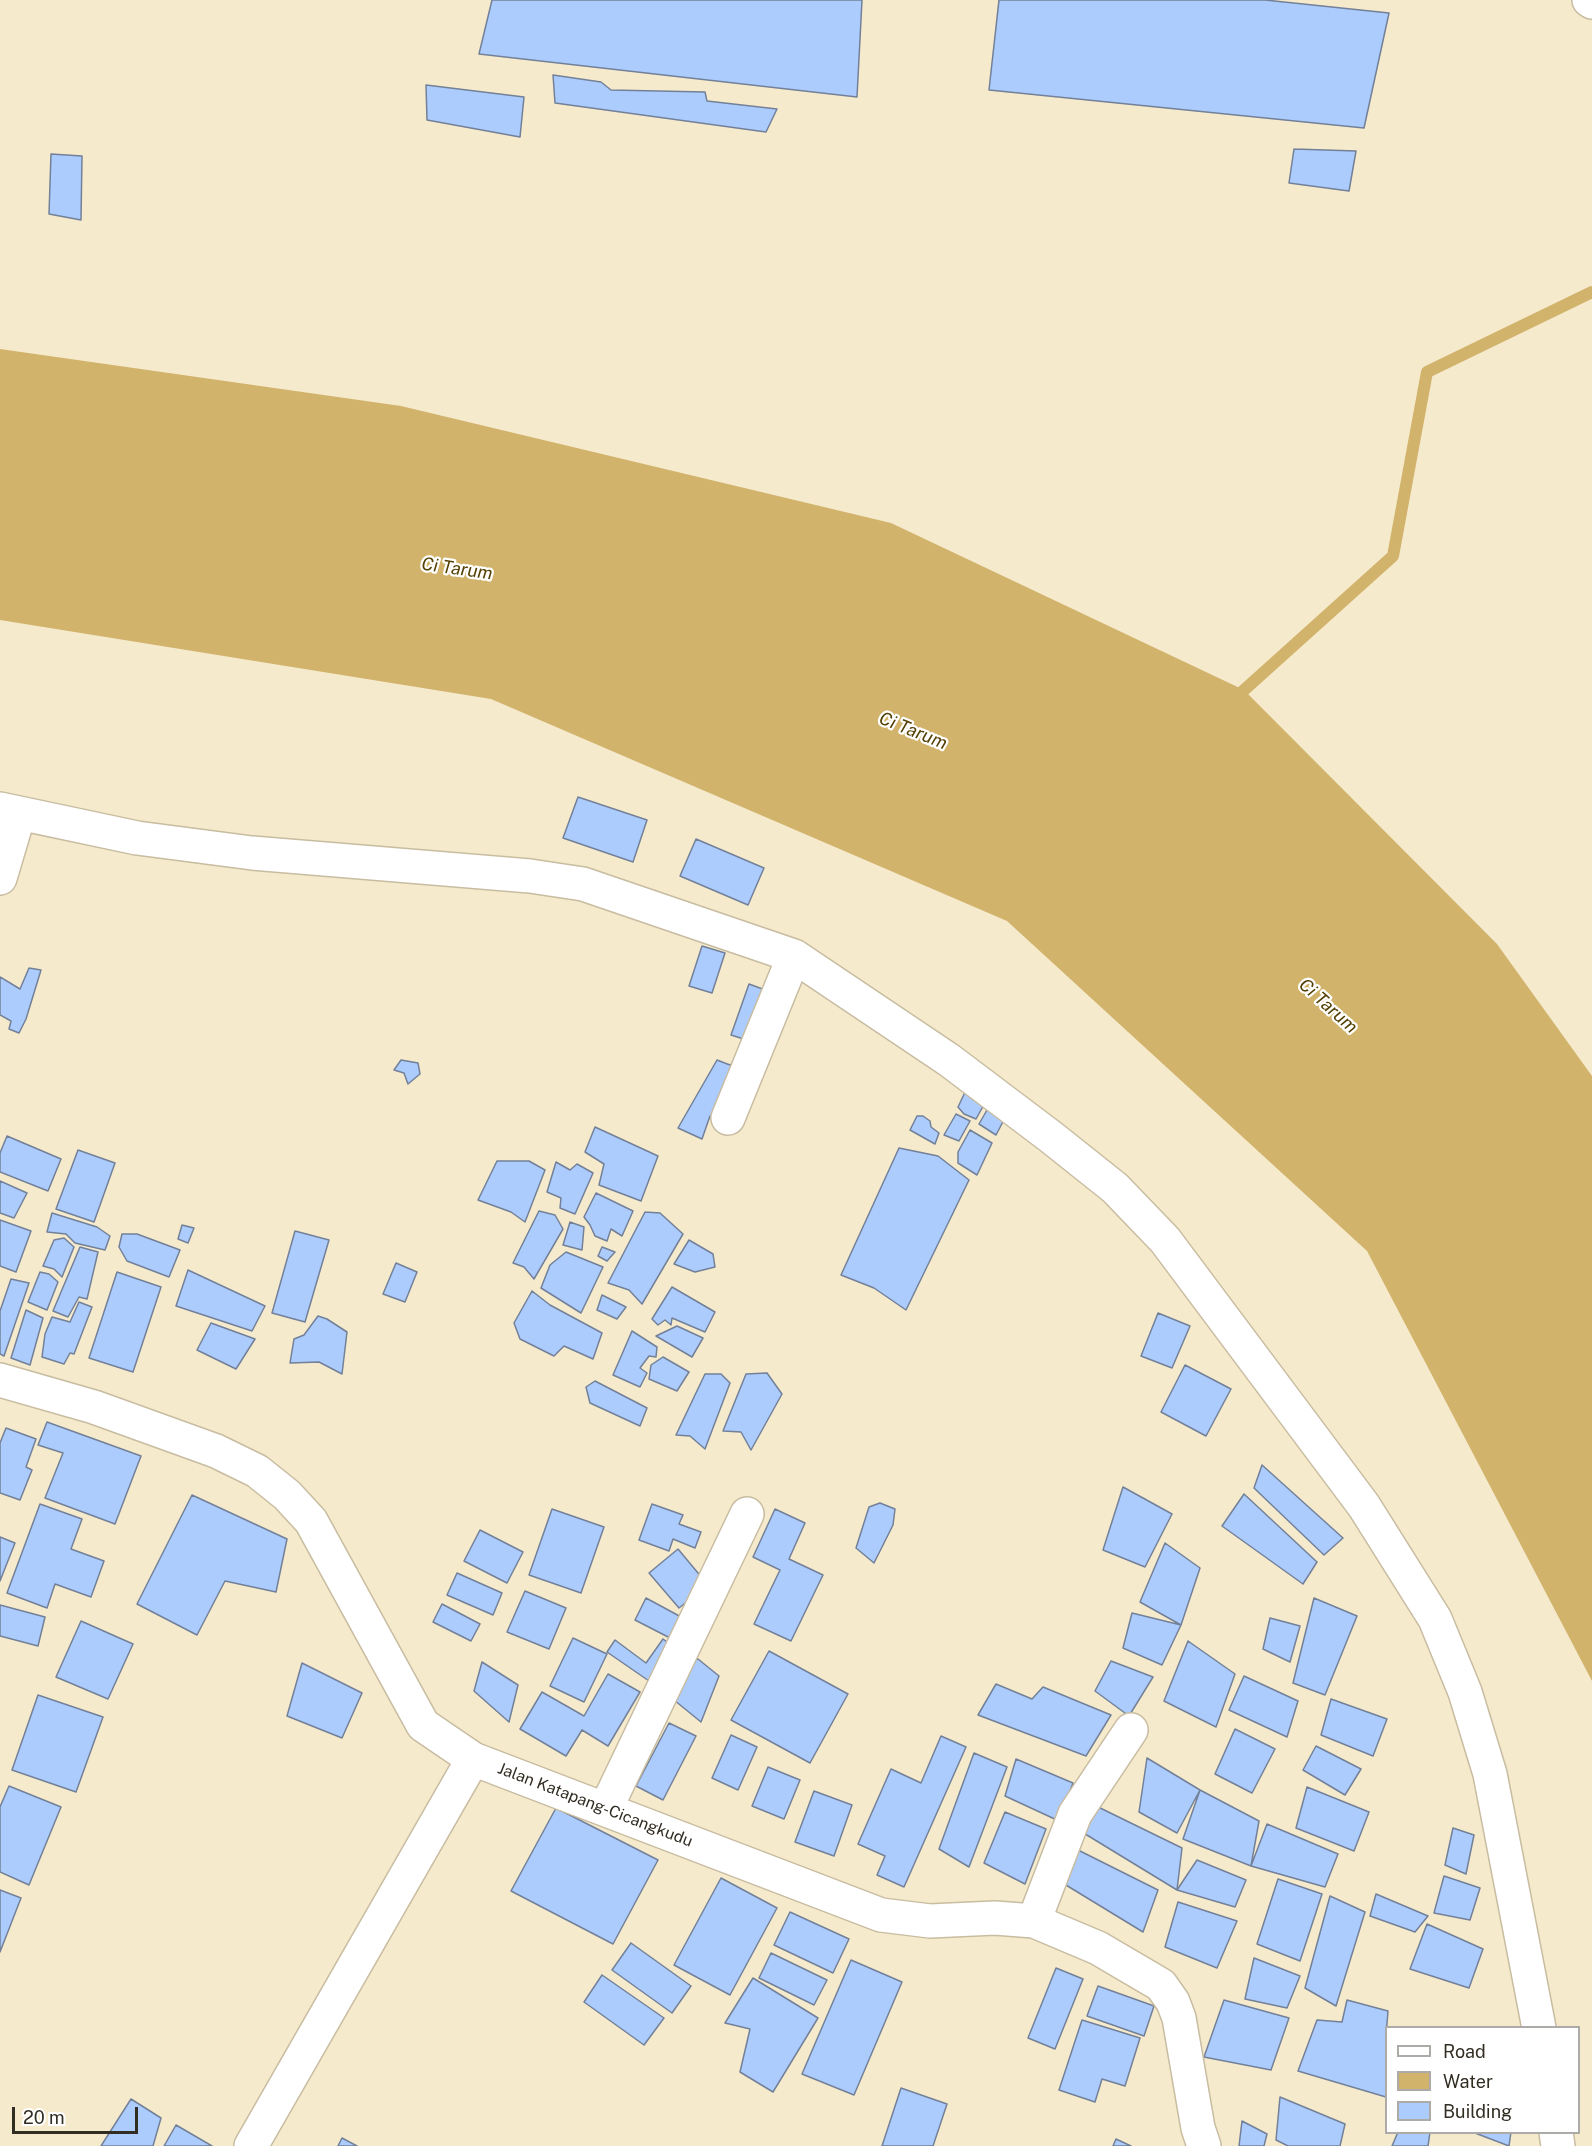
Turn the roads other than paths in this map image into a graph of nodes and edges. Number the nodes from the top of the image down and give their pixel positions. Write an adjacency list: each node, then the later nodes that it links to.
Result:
1 (10, 811): 2 (street); 3 (street)
2 (0, 878)
3 (794, 956): 4 (street); 11 (street)
4 (728, 1118)
5 (0, 1380): 8 (street, Jalan Katapang-Cicangkudu)
6 (747, 1514): 9 (street)
7 (1131, 1730): 10 (street)
8 (473, 1759): 9 (street, Jalan Katapang-Cicangkudu); 12 (street)
9 (606, 1808): 10 (street, Jalan Katapang-Cicangkudu)
10 (1035, 1921): 13 (street, Jalan Katapang-Cicangkudu)
11 (1539, 2026)
12 (251, 2146)
13 (1204, 2146)

